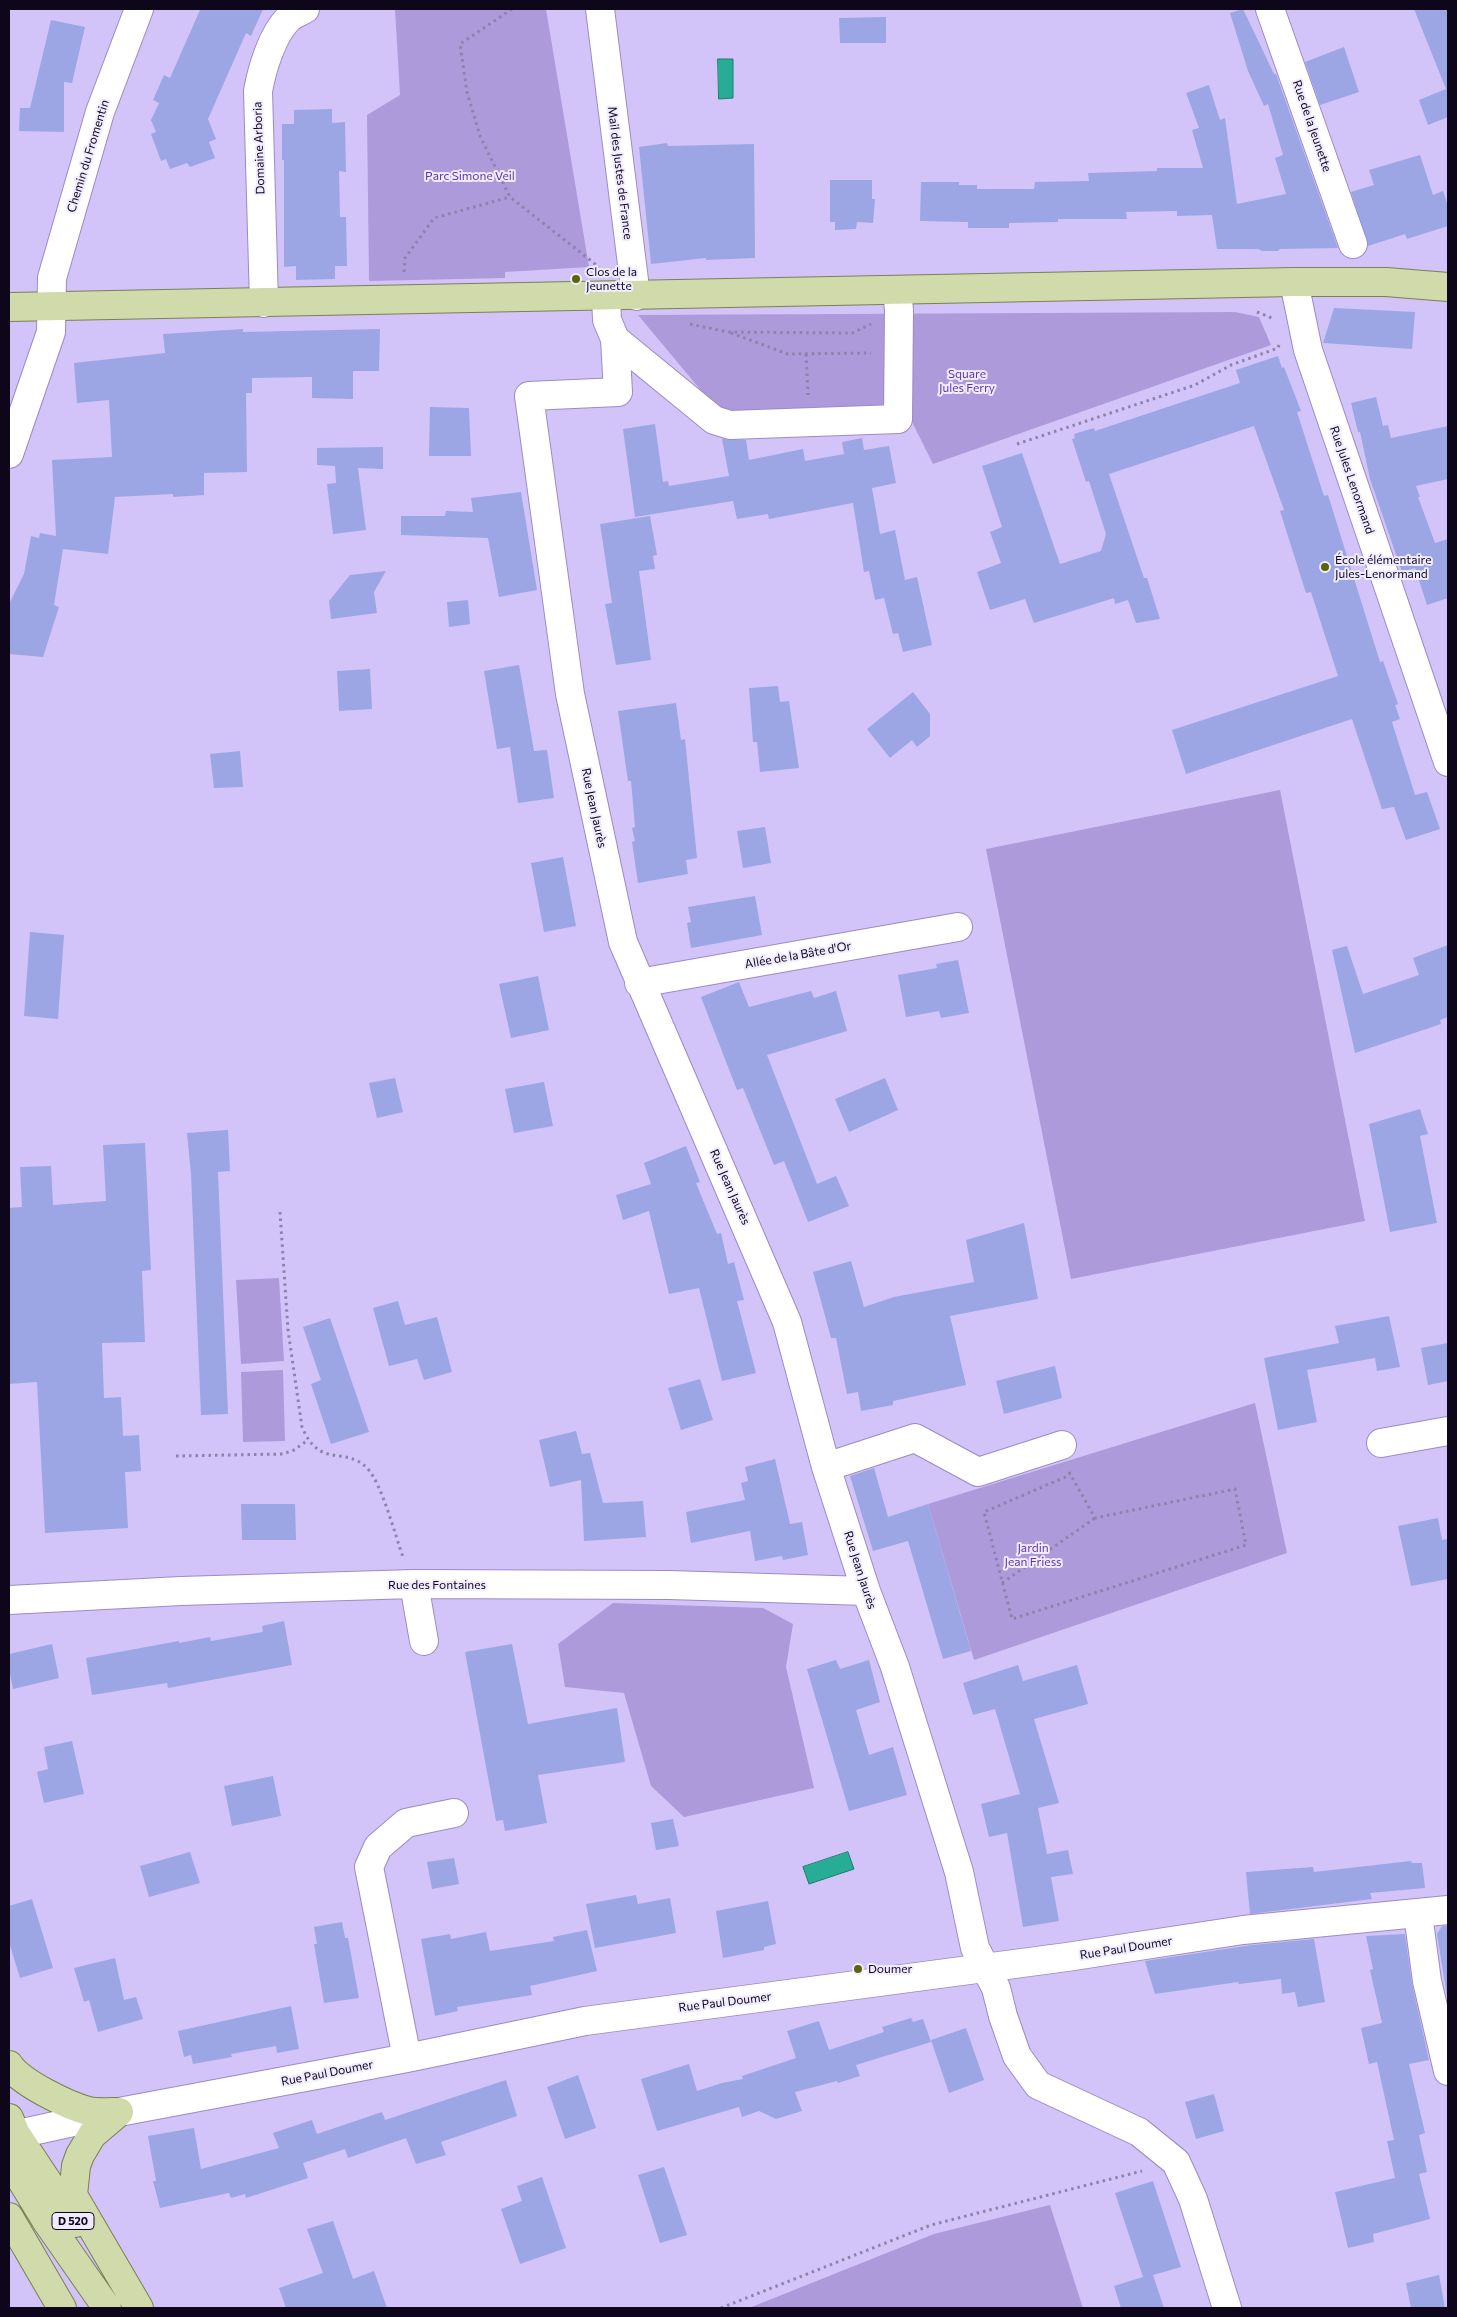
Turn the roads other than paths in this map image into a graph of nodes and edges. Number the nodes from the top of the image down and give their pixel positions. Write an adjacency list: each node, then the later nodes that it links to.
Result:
1 (139, 9): 14 (street, Chemin du Fromentin)
2 (305, 9): 13 (street, Domaine Arboria)
3 (581, 9): 6 (street, Mail des Justes de France)
4 (600, 9): 6 (street, Mail des Justes de France)
5 (1270, 9): 7 (street, Rue de la Jeunette)
6 (604, 51): 12 (street, Mail des Justes de France)
7 (1353, 244)
8 (1294, 282): 9 (main road); 10 (main road); 18 (street, Rue Jules Lenormand)
9 (1448, 287)
10 (897, 290): 12 (main road); 16 (street)
11 (606, 296): 12 (main road); 13 (main road); 16 (street)
12 (636, 296)
13 (264, 303): 14 (main road)
14 (53, 306): 15 (main road); 17 (street)
15 (9, 307)
16 (615, 339): 20 (street, Rue Jean Jaurès)
17 (9, 454)
18 (1448, 762)
19 (958, 928): 20 (street, Allée de la Bâte d'Or)
20 (639, 982): 24 (street, Rue Jean Jaurès)
21 (1448, 1431): 22 (street)
22 (1381, 1443)
23 (1062, 1445): 24 (street)
24 (826, 1467): 26 (street, Rue Jean Jaurès)
25 (410, 1585): 26 (street, Rue des Fontaines); 27 (street, Rue des Fontaines); 28 (street)
26 (866, 1591): 32 (street, Rue Jean Jaurès)
27 (9, 1600)
28 (424, 1641)
29 (454, 1813): 33 (street)
30 (1448, 1910): 31 (street, Rue Paul Doumer)
31 (1418, 1914): 32 (street, Rue Paul Doumer); 35 (street)
32 (985, 1967): 33 (street, Rue Paul Doumer); 45 (street, Rue Jean Jaurès)
33 (407, 2058): 36 (street, Rue Paul Doumer)
34 (9, 2065): 36 (main road)
35 (1448, 2071)
36 (119, 2112): 37 (street, Rue Paul Doumer); 44 (main road)
37 (11, 2130): 43 (main road, D 520)
38 (9, 2160): 42 (main road, D 520)
39 (9, 2218): 41 (main road)
40 (9, 2241): 41 (main road)
41 (60, 2308)
42 (107, 2308)
43 (130, 2308)
44 (139, 2308)
45 (1227, 2308)

